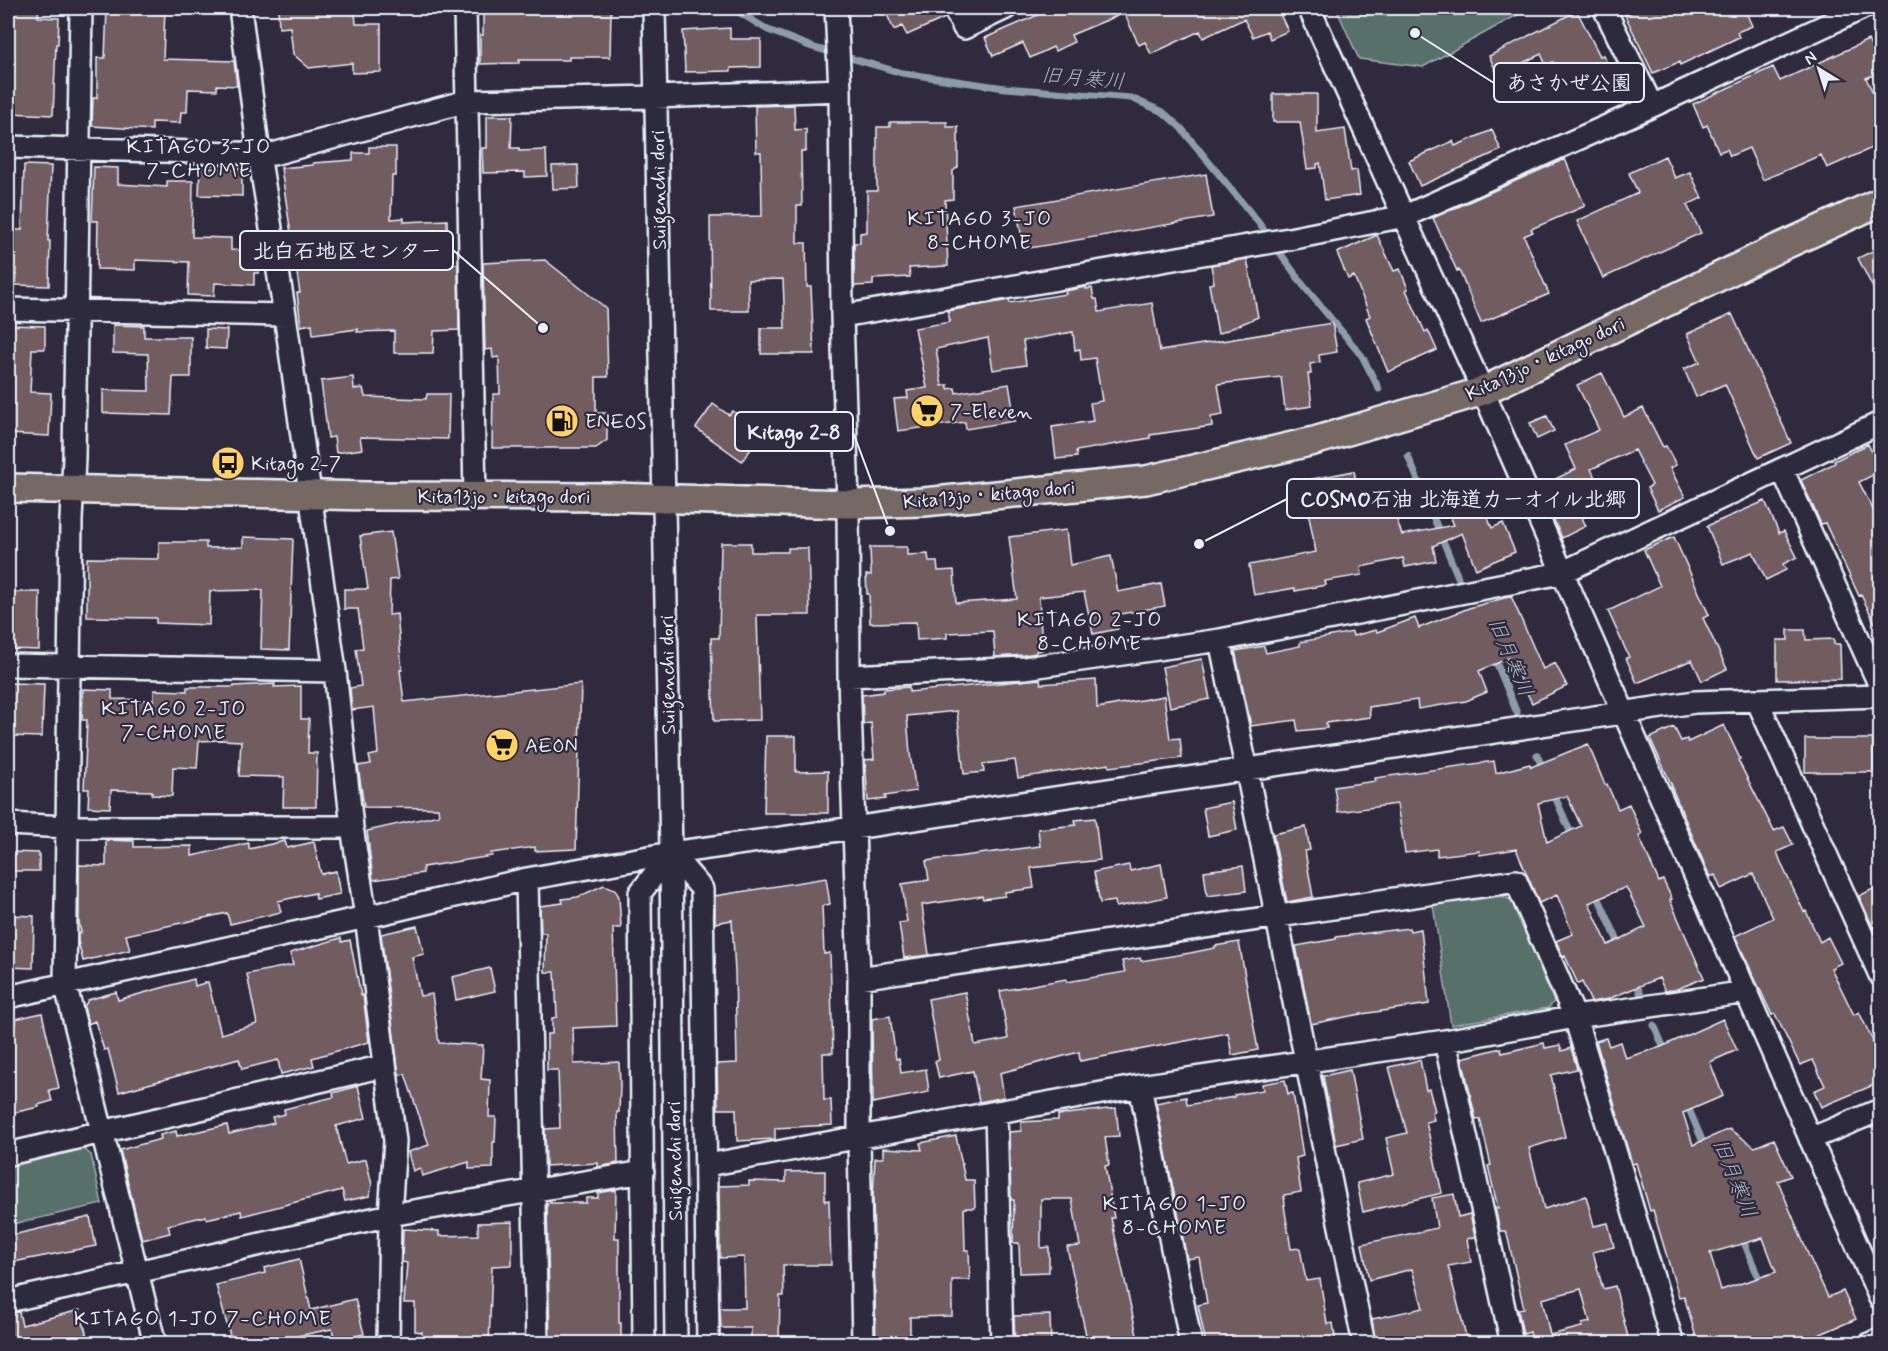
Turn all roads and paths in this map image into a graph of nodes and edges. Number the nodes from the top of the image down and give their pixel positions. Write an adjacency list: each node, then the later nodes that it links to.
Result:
1 (81, 8): 16 (street)
2 (240, 8): 17 (street)
3 (465, 8): 13 (street)
4 (654, 8): 12 (street, Suigenchi dori)
5 (836, 8): 11 (street)
6 (954, 8): 7 (street)
7 (1006, 8)
8 (1309, 8): 19 (street)
9 (1604, 8): 14 (street)
10 (1863, 8): 14 (street)
11 (840, 90): 12 (street); 23 (street)
12 (656, 97): 13 (street); 31 (street, Suigenchi dori)
13 (467, 101): 17 (street); 30 (street)
14 (1652, 106): 19 (street)
15 (8, 147): 16 (street)
16 (78, 148): 17 (street); 21 (street)
17 (259, 154): 22 (street)
18 (1881, 202): 24 (main road, Kita13jo・kitago dori)
19 (1405, 216): 23 (street); 24 (street)
20 (8, 309): 21 (street)
21 (75, 311): 22 (street); 28 (street)
22 (285, 315): 29 (street)
23 (842, 316): 32 (street)
24 (1483, 391): 32 (main road, Kita13jo・kitago dori); 33 (street)
25 (1881, 423): 26 (street)
26 (1782, 469): 33 (street); 39 (street)
27 (8, 488): 28 (main road, Kita13jo・kitago dori)
28 (73, 489): 29 (main road, Kita13jo・kitago dori); 36 (street)
29 (310, 495): 30 (main road, Kita13jo・kitago dori); 37 (street)
30 (475, 495): 31 (main road, Kita13jo・kitago dori)
31 (664, 499): 32 (main road, Kita13jo・kitago dori); 48 (street, Suigenchi dori)
32 (849, 504): 38 (street)
33 (1561, 573): 34 (street); 42 (street)
34 (1220, 640): 38 (street); 43 (street)
35 (8, 665): 36 (street)
36 (69, 667): 37 (street); 45 (street)
37 (335, 671): 46 (street)
38 (849, 676): 47 (street)
39 (1881, 686)
40 (1881, 696): 41 (street)
41 (1757, 700): 42 (street); 52 (street)
42 (1623, 711): 43 (street); 55 (street)
43 (1247, 768): 47 (street); 50 (street)
44 (8, 824): 45 (street)
45 (67, 827): 46 (street); 54 (street)
46 (352, 827): 51 (street)
47 (854, 828): 48 (street); 53 (street)
48 (670, 853): 49 (street); 68 (street); 69 (street); 80 (street, Suigenchi dori)
49 (527, 879): 51 (street); 70 (street)
50 (1277, 916): 53 (street); 57 (street); 59 (street)
51 (366, 917): 54 (street); 60 (street)
52 (1881, 975)
53 (859, 978): 65 (street)
54 (65, 983): 56 (street); 64 (street)
55 (1747, 992): 57 (street); 66 (street)
56 (8, 997)
57 (1575, 1017): 58 (street); 87 (street)
58 (1445, 1041): 59 (street); 86 (street)
59 (1306, 1060): 61 (street); 85 (street)
60 (384, 1066): 64 (street); 71 (street)
61 (1140, 1086): 63 (street); 84 (street)
62 (1881, 1110): 66 (street)
63 (996, 1112): 65 (street); 83 (street)
64 (101, 1133): 67 (street); 72 (street)
65 (859, 1138): 68 (street); 82 (street)
66 (1810, 1139): 73 (street)
67 (8, 1154)
68 (707, 1165): 81 (street)
69 (643, 1172): 70 (street); 79 (street)
70 (535, 1191): 71 (street); 78 (street)
71 (390, 1215): 72 (street); 77 (street)
72 (137, 1271): 74 (street); 76 (street)
73 (1881, 1298)
74 (8, 1301)
75 (1881, 1339): 88 (street)
76 (155, 1344)
77 (388, 1344)
78 (537, 1344)
79 (644, 1344)
80 (676, 1344)
81 (708, 1344)
82 (863, 1344)
83 (1002, 1344)
84 (1191, 1344)
85 (1364, 1344)
86 (1512, 1344)
87 (1673, 1344)
88 (1870, 1344)

